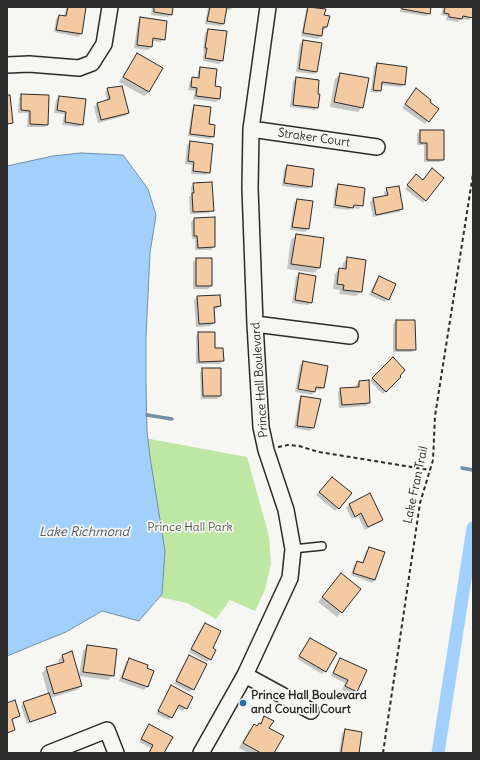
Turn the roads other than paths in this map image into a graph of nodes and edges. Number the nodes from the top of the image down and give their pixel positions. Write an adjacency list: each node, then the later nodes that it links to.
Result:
1 (110, 7): 3 (street)
2 (268, 7): 4 (street, Prince Hall Boulevard)
3 (7, 65)
4 (251, 129): 5 (street, Straker Court); 6 (street, Prince Hall Boulevard)
5 (377, 148)
6 (255, 324): 7 (street); 9 (street, Prince Hall Boulevard)
7 (350, 336)
8 (322, 546): 9 (lane)
9 (293, 549): 10 (street, Prince Hall Boulevard)
10 (245, 676): 11 (street); 14 (street, Prince Hall Boulevard)
11 (311, 711)
12 (49, 753): 13 (street)
13 (116, 753)
14 (201, 753)

